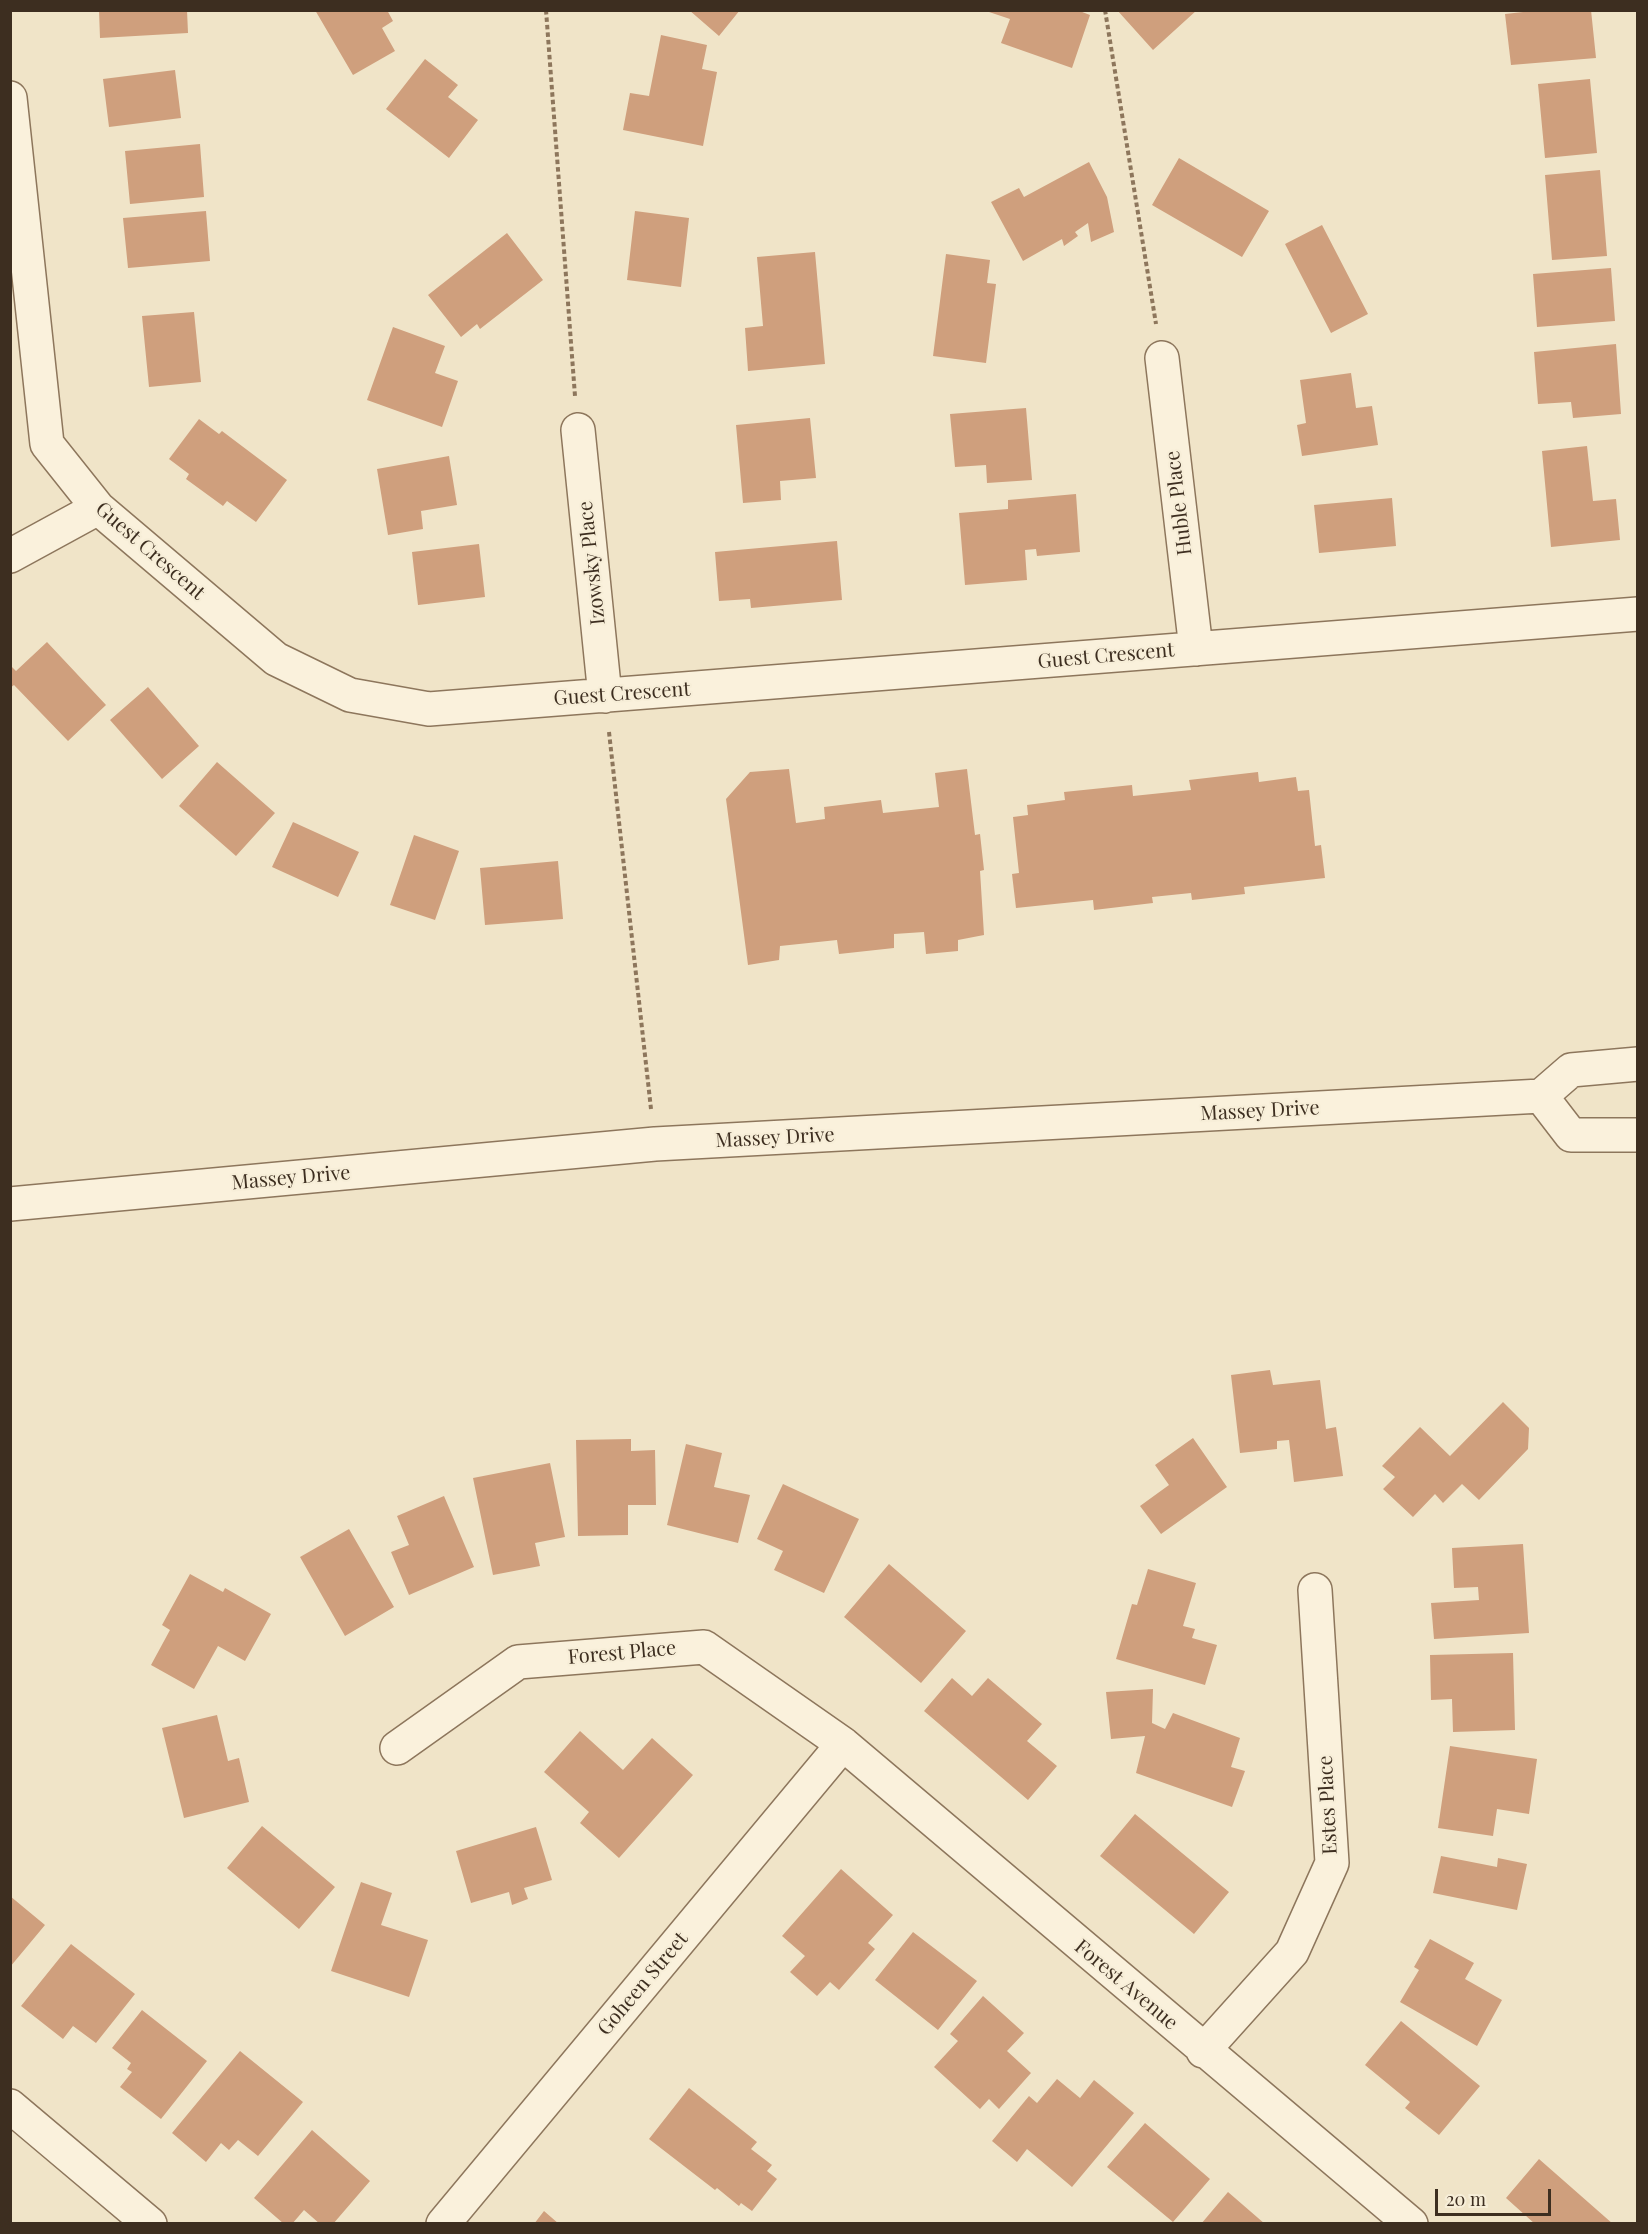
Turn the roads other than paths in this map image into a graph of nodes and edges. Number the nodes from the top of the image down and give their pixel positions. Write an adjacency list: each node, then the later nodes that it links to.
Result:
1 (10, 98): 4 (street, Guest Crescent)
2 (1162, 358): 7 (street, Huble Place)
3 (578, 430): 8 (street, Izowsky Place)
4 (98, 508): 5 (street); 8 (street, Guest Crescent)
5 (10, 556)
6 (1638, 614): 7 (street, Guest Crescent)
7 (1196, 649): 8 (street, Guest Crescent)
8 (605, 696)
9 (1638, 1064): 10 (street)
10 (1541, 1096): 11 (street); 12 (street, Massey Drive)
11 (1638, 1135)
12 (10, 1204)
13 (1315, 1590): 16 (street, Estes Place)
14 (843, 1744): 15 (street, Forest Place); 16 (street, Forest Avenue); 19 (street, Goheen Street)
15 (397, 1748)
16 (1203, 2050): 20 (street, Forest Avenue)
17 (10, 2106): 18 (street)
18 (150, 2223)
19 (443, 2223)
20 (1411, 2223)

